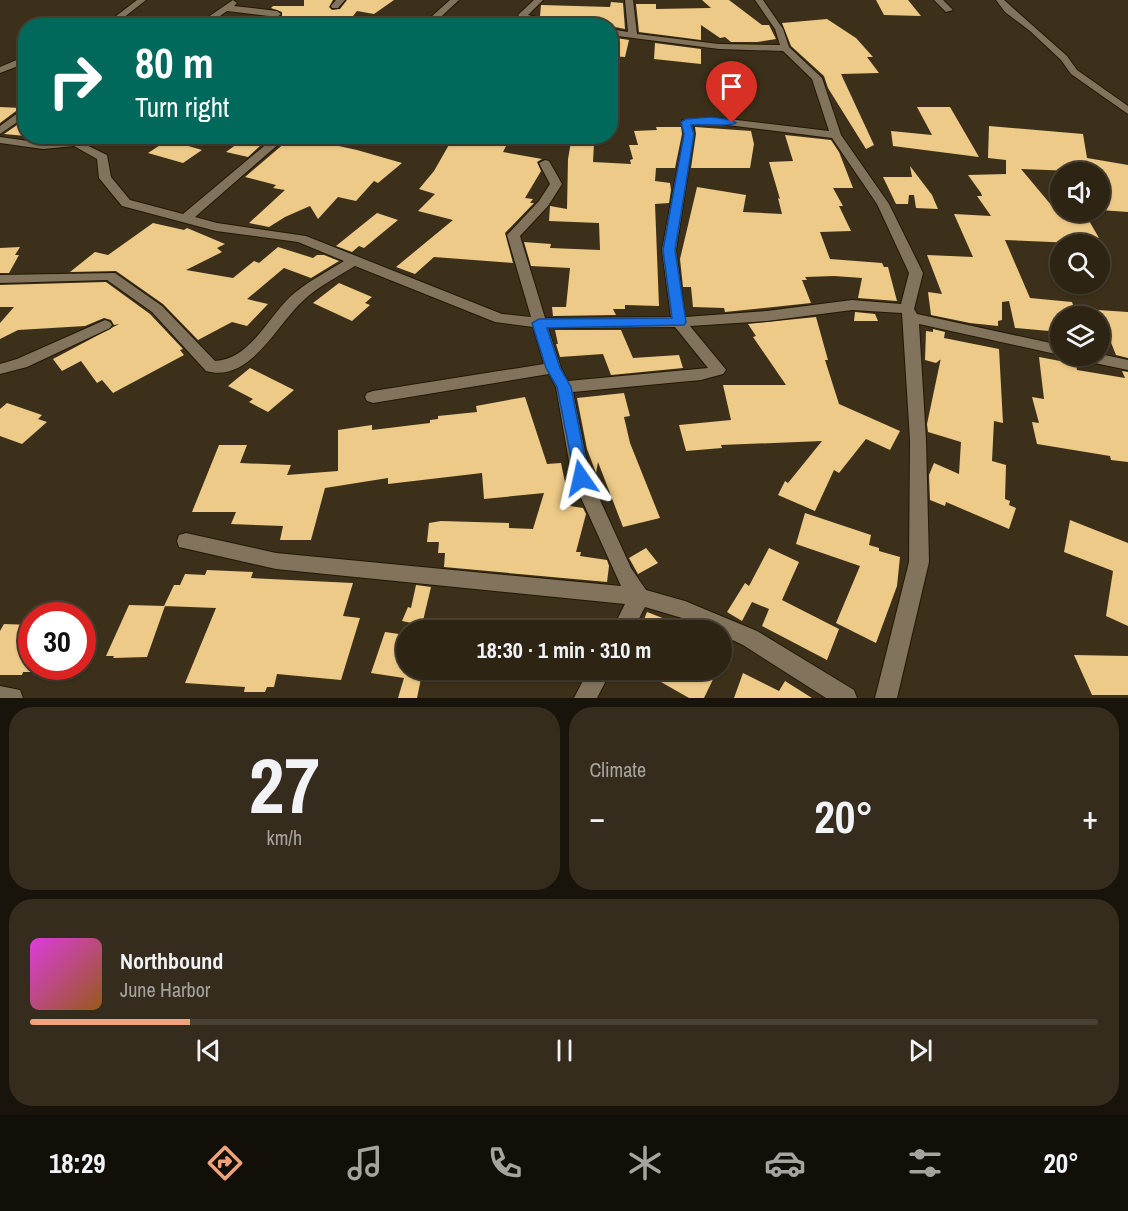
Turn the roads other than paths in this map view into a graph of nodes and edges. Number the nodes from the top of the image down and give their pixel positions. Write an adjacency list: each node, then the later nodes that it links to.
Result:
1 (142, 0): 13 (street)
2 (238, 0): 9 (street)
3 (455, 0): 15 (street)
4 (539, 0): 12 (street)
5 (629, 0): 18 (street)
6 (759, 0): 19 (street)
7 (938, 0): 10 (street)
8 (1000, 0): 22 (street)
9 (225, 9): 11 (street); 14 (street)
10 (949, 10)
11 (277, 14)
12 (522, 16): 16 (street)
13 (118, 18)
14 (211, 18)
15 (434, 18)
16 (531, 18)
17 (618, 33): 18 (street)
18 (633, 35): 19 (street)
19 (785, 48): 25 (street)
20 (18, 62): 21 (street)
21 (0, 70)
22 (1128, 111)
23 (18, 116): 24 (street)
24 (0, 131)
25 (836, 135): 37 (street); 38 (street)
26 (0, 140): 27 (street)
27 (18, 143)
28 (29, 144): 32 (street)
29 (65, 144): 32 (street)
30 (78, 144): 34 (street)
31 (274, 144): 34 (street)
32 (43, 146)
33 (545, 163): 39 (street)
34 (184, 220): 35 (street)
35 (353, 261): 36 (street); 39 (street)
36 (0, 279)
37 (909, 314): 38 (street); 41 (street); 56 (street)
38 (679, 322): 39 (street); 46 (street)
39 (539, 323): 44 (street)
40 (105, 325): 45 (street)
41 (1050, 348)
42 (1110, 361): 43 (street)
43 (1128, 365)
44 (553, 368): 46 (street); 47 (street)
45 (0, 369)
46 (564, 387): 49 (street)
47 (373, 397)
48 (186, 541): 49 (street)
49 (640, 597): 50 (street); 55 (street)
50 (627, 620)
51 (594, 680): 54 (street)
52 (0, 697): 53 (street)
53 (12, 698)
54 (585, 698)
55 (846, 698)
56 (886, 698)

